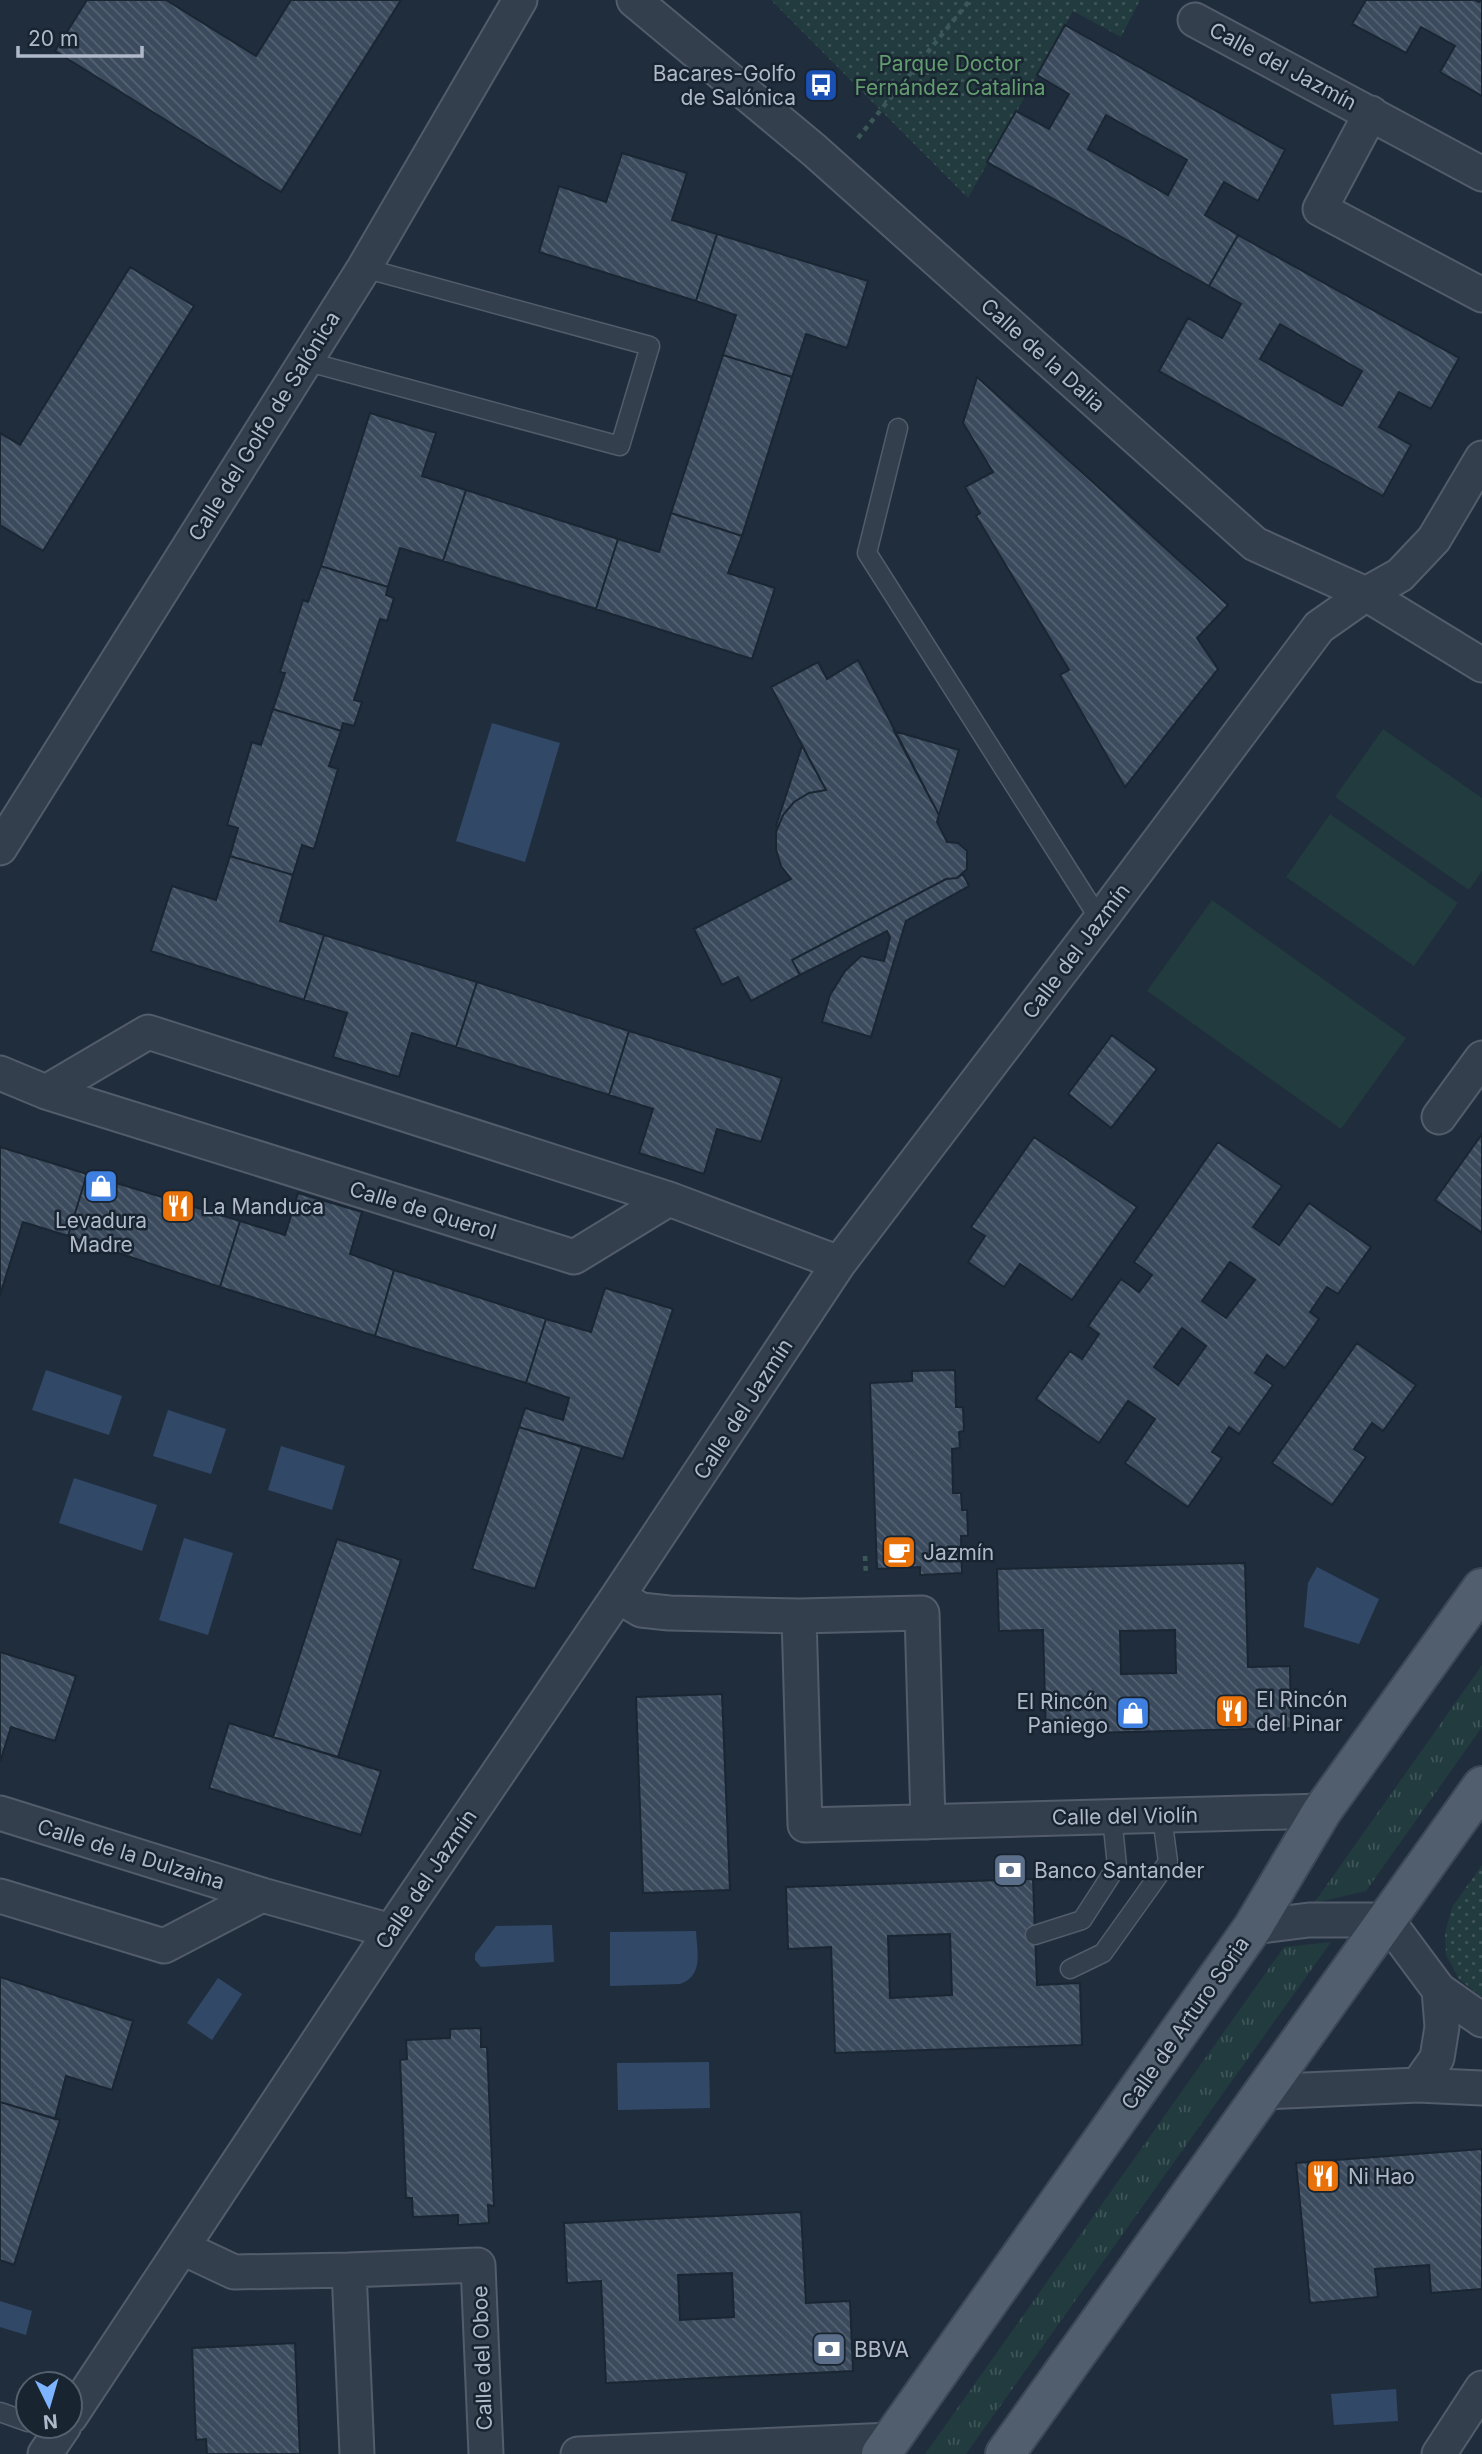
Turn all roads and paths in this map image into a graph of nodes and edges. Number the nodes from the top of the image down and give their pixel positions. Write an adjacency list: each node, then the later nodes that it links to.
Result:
1 (520, 0): 8 (street, Calle del Golfo de Salónica)
2 (634, 0): 6 (street, Calle de la Dalia)
3 (970, 0): 6 (path)
4 (1195, 19): 5 (street, Calle del Jazmín)
5 (1371, 113): 7 (street, Calle del Jazmín); 9 (street, Calle del Jazmín)
6 (814, 150): 13 (street, Calle de la Dalia)
7 (1482, 174)
8 (363, 268): 10 (street, Calle del Golfo de Salónica); 10 (lane)
9 (1482, 295)
10 (304, 361): 15 (street, Calle del Golfo de Salónica)
11 (898, 428): 16 (lane)
12 (1482, 458): 13 (street, Calle del Jazmín)
13 (1366, 594): 14 (street, Calle de la Dalia); 16 (street, Calle del Jazmín)
14 (1482, 665)
15 (0, 848)
16 (1100, 920): 22 (street, Calle del Jazmín)
17 (1482, 1059): 20 (street)
18 (0, 1073): 19 (street, Calle de Querol)
19 (46, 1092): 21 (street, Calle de Querol); 21 (street)
20 (1439, 1117)
21 (669, 1199): 22 (street)
22 (839, 1263): 26 (street, Calle del Jazmín)
23 (865, 1556): 24 (path)
24 (866, 1587)
25 (1482, 1588): 29 (main road, Calle de Arturo Soria)
26 (618, 1596): 27 (street); 38 (street, Calle del Jazmín)
27 (799, 1616): 33 (street, Calle del Violín); 33 (street)
28 (1482, 1786): 36 (main road)
29 (1322, 1811): 31 (street, Calle del Violín); 37 (main road, Calle de Arturo Soria)
30 (0, 1813): 34 (street, Calle de la Dulzaina)
31 (1162, 1816): 32 (street, Calle del Violín); 40 (lane)
32 (1112, 1817): 33 (street, Calle del Violín); 39 (lane)
33 (928, 1822)
34 (262, 1895): 35 (street, Calle de la Dulzaina); 38 (street, Calle de la Dulzaina)
35 (0, 1896)
36 (1387, 1920): 37 (street); 41 (street); 45 (main road)
37 (1253, 1927): 50 (main road, Calle de Arturo Soria)
38 (391, 1931): 46 (street, Calle del Jazmín)
39 (1035, 1936)
40 (1070, 1969)
41 (1439, 1990): 42 (street); 43 (street)
42 (1482, 2020)
43 (1418, 2085): 44 (street); 45 (street)
44 (1482, 2088)
45 (1262, 2092): 54 (main road)
46 (183, 2248): 47 (street, Calle del Oboe); 49 (street, Calle del Jazmín)
47 (349, 2270): 51 (street); 52 (street, Calle del Oboe)
48 (1482, 2388): 55 (street)
49 (84, 2390)
50 (885, 2447): 53 (street)
51 (357, 2454)
52 (486, 2454)
53 (578, 2454)
54 (1005, 2454)
55 (1439, 2454)

